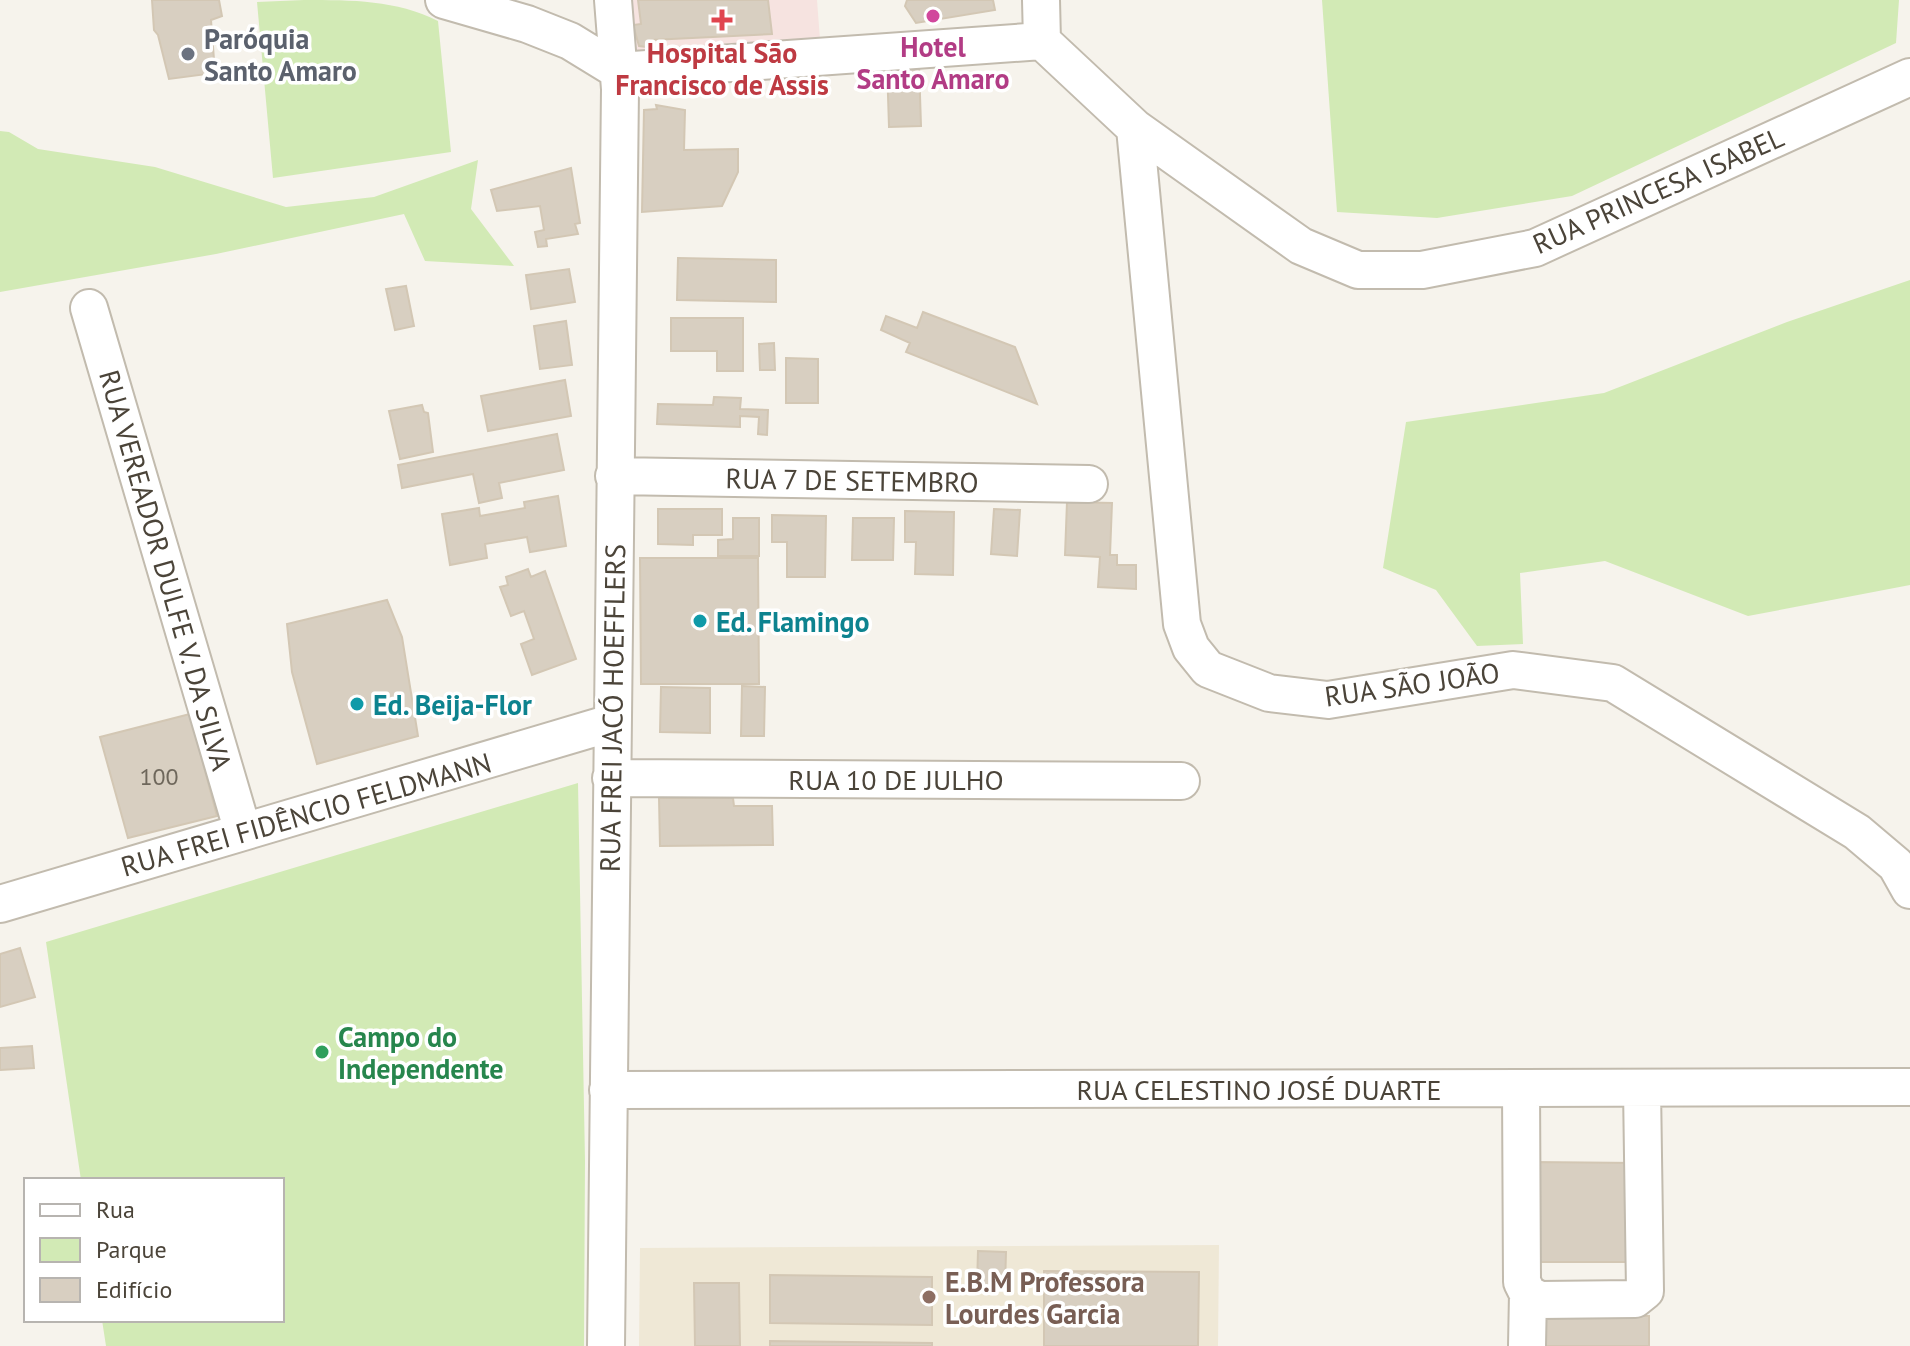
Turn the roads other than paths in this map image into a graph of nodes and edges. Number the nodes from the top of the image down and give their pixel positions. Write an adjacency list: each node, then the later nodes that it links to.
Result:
1 (444, 0): 5 (street)
2 (613, 0): 5 (street, RUA FREI JACÓ HOEFFLERS)
3 (1041, 0): 4 (street)
4 (1042, 41): 5 (street); 7 (street, RUA PRINCESA ISABEL)
5 (619, 71): 9 (street, RUA FREI JACÓ HOEFFLERS)
6 (1910, 77): 7 (street, RUA PRINCESA ISABEL)
7 (1135, 128): 15 (street, RUA SÃO JOÃO)
8 (89, 308): 14 (street, RUA VEREADOR DULFE V. DA SILVA)
9 (614, 476): 10 (street, RUA 7 DE SETEMBRO); 11 (street, RUA FREI JACÓ HOEFFLERS)
10 (1089, 484)
11 (611, 723): 12 (street, RUA FREI JACÓ HOEFFLERS); 14 (street, RUA FREI FIDÊNCIO FELDMANN)
12 (611, 778): 13 (street, RUA 10 DE JULHO); 20 (street, RUA FREI JACÓ HOEFFLERS)
13 (1181, 781)
14 (243, 832): 16 (street, RUA FREI FIDÊNCIO FELDMANN)
15 (1910, 890)
16 (0, 904)
17 (1910, 1087): 19 (street, RUA CELESTINO JOSÉ DUARTE)
18 (1521, 1088): 19 (street, RUA CELESTINO JOSÉ DUARTE); 20 (street, RUA CELESTINO JOSÉ DUARTE); 21 (street)
19 (1642, 1088): 21 (street)
20 (608, 1090): 22 (street, RUA FREI JACÓ HOEFFLERS)
21 (1528, 1294): 23 (street)
22 (606, 1346)
23 (1527, 1346)

